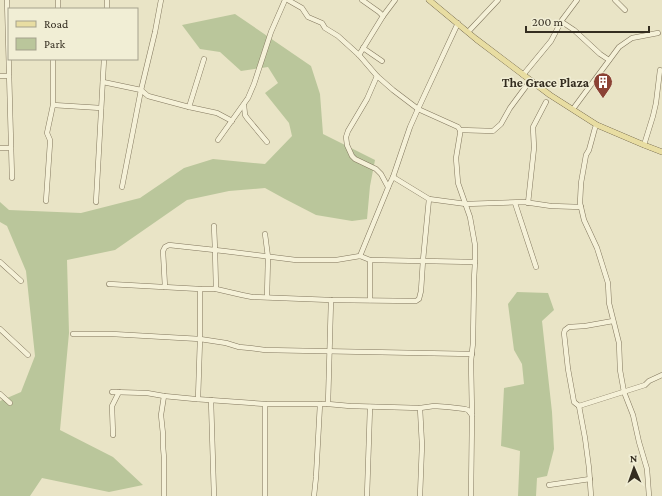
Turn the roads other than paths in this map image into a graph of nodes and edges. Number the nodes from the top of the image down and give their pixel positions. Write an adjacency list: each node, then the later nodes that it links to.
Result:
1 (7, 0): 14 (street)
2 (161, 0): 34 (street)
3 (286, 0): 20 (street); 37 (street)
4 (362, 0): 11 (street)
5 (395, 0): 11 (street)
6 (429, 0): 15 (main road)
7 (498, 0): 16 (street)
8 (577, 0): 12 (street)
9 (615, 0): 10 (street)
10 (625, 10)
11 (383, 16): 18 (street)
12 (562, 22): 25 (street); 28 (street)
13 (0, 23): 14 (street)
14 (7, 23): 19 (street)
15 (458, 23): 16 (main road); 40 (street)
16 (468, 32): 28 (main road)
17 (658, 33): 25 (street)
18 (363, 48): 20 (street); 26 (street)
19 (8, 50)
20 (359, 55): 31 (street)
21 (204, 59): 38 (street)
22 (8, 60): 30 (street)
23 (53, 60): 36 (street)
24 (104, 60): 33 (street)
25 (609, 60): 41 (street)
26 (382, 61)
27 (660, 70): 47 (street)
28 (523, 75): 32 (main road)
29 (0, 76): 30 (street)
30 (9, 76): 49 (street)
31 (377, 76): 40 (street); 54 (street)
32 (530, 81): 41 (main road); 44 (street)
33 (103, 82): 34 (street); 39 (street)
34 (141, 90): 38 (street); 53 (street)
35 (546, 102): 59 (street)
36 (53, 105): 39 (street); 56 (street)
37 (244, 105): 42 (street); 46 (street)
38 (189, 107): 42 (street)
39 (101, 108): 57 (street)
40 (418, 109): 44 (street); 51 (street)
41 (572, 109): 43 (main road)
42 (232, 121): 45 (street)
43 (597, 125): 47 (main road); 61 (street)
44 (460, 130): 60 (street)
45 (218, 140)
46 (267, 142)
47 (644, 145): 50 (main road)
48 (0, 148): 49 (street)
49 (11, 148): 52 (street)
50 (662, 152)
51 (393, 177): 54 (street); 55 (street)
52 (12, 178)
53 (122, 187)
54 (388, 187): 65 (street)
55 (429, 199): 60 (street); 68 (street)
56 (46, 201)
57 (96, 202)
58 (515, 203): 59 (street); 60 (street); 71 (street)
59 (528, 203): 61 (street)
60 (466, 204): 70 (street)
61 (581, 207): 80 (street)
62 (214, 226): 64 (street)
63 (265, 234): 66 (street)
64 (216, 250): 66 (street); 74 (street); 76 (street)
65 (360, 256): 66 (street); 67 (street)
66 (268, 257): 77 (street)
67 (370, 260): 68 (street); 79 (street)
68 (423, 260): 70 (street); 79 (street)
69 (0, 262): 72 (street)
70 (475, 262): 85 (street)
71 (536, 267)
72 (21, 280)
73 (109, 284): 74 (street)
74 (165, 287): 75 (street)
75 (200, 289): 76 (street); 83 (street)
76 (216, 289): 77 (street)
77 (267, 297): 78 (street)
78 (331, 300): 79 (street); 84 (street)
79 (370, 300)
80 (613, 321): 90 (street); 99 (street)
81 (0, 329): 86 (street)
82 (73, 334): 83 (street)
83 (200, 339): 84 (street); 93 (street)
84 (330, 351): 85 (street); 98 (street)
85 (472, 354): 102 (street)
86 (28, 355)
87 (662, 375): 90 (street)
88 (112, 392): 89 (street)
89 (119, 392): 92 (street); 103 (street)
90 (624, 392): 99 (street); 114 (street)
91 (0, 394): 95 (street)
92 (164, 396): 93 (street); 106 (street)
93 (198, 399): 94 (street)
94 (211, 400): 96 (street); 107 (street)
95 (10, 403)
96 (265, 404): 97 (street); 108 (street)
97 (320, 404): 98 (street); 109 (street)
98 (328, 404): 100 (street)
99 (579, 406): 104 (street)
100 (370, 407): 101 (street); 110 (street)
101 (420, 408): 102 (street); 111 (street)
102 (472, 415): 112 (street)
103 (113, 435)
104 (590, 479): 105 (street); 113 (street)
105 (549, 485)
106 (164, 496)
107 (214, 496)
108 (265, 496)
109 (314, 496)
110 (367, 496)
111 (420, 496)
112 (471, 496)
113 (591, 496)
114 (649, 496)

